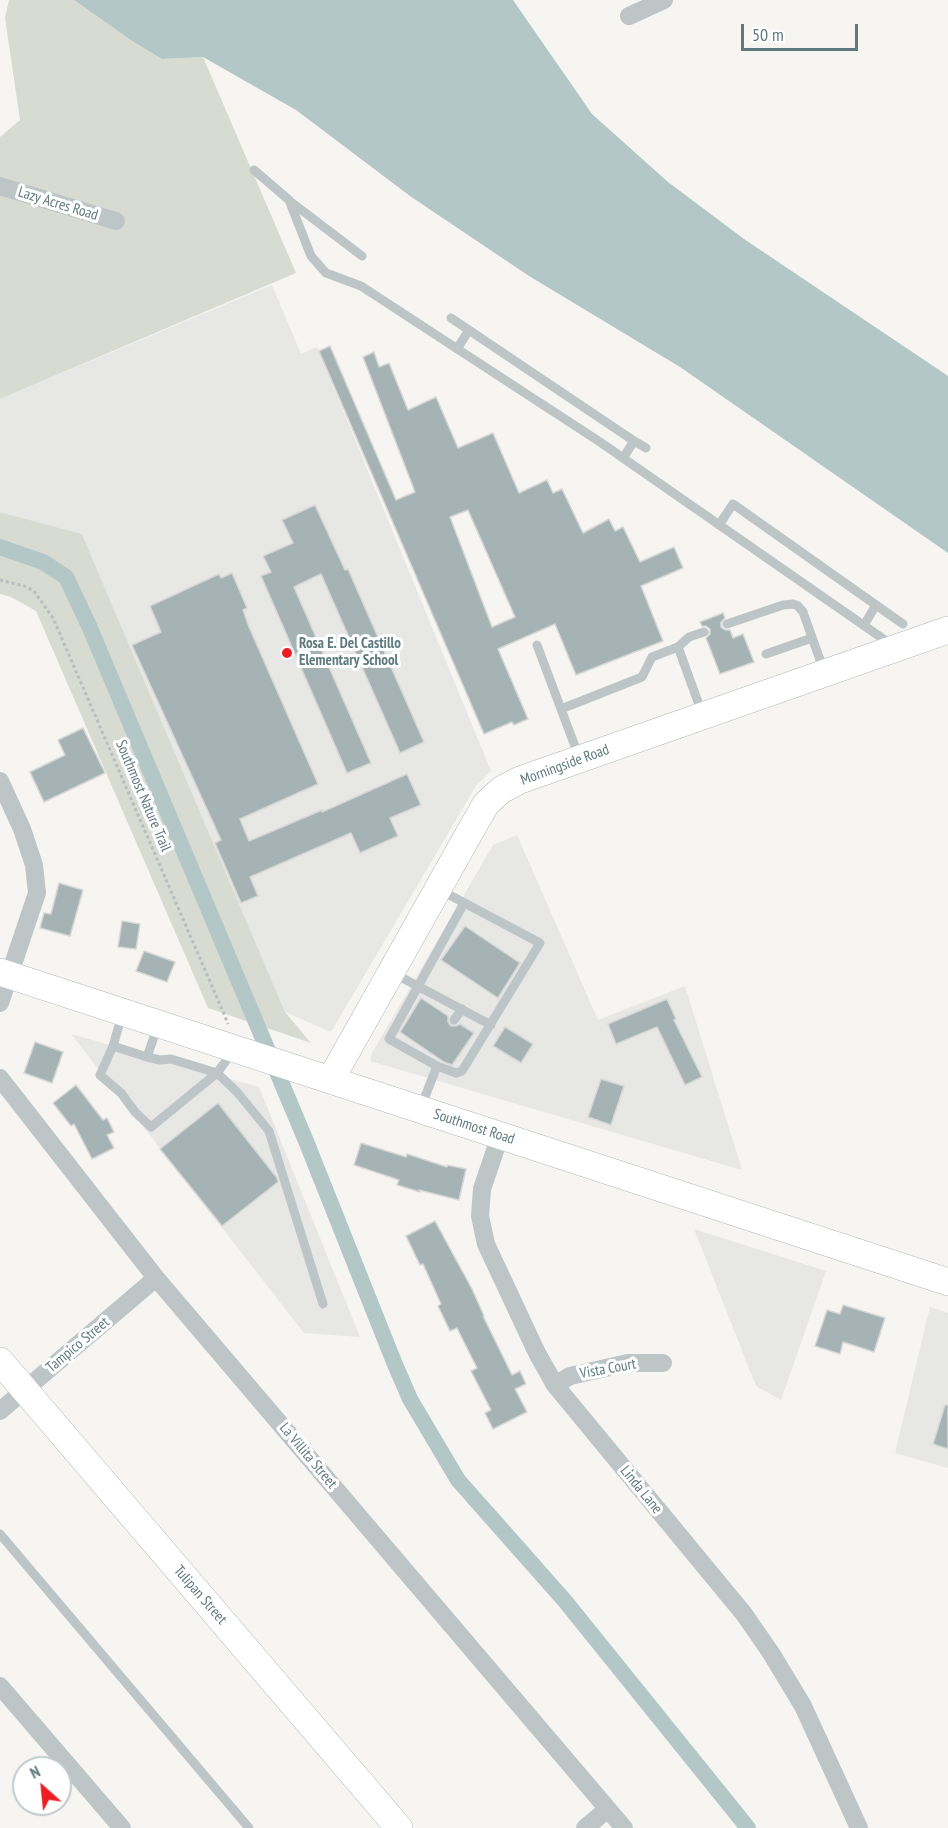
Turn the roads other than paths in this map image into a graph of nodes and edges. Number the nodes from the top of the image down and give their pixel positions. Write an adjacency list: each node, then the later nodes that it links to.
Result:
1 (664, 0): 2 (street)
2 (629, 16)
3 (254, 171): 5 (lane)
4 (0, 186): 6 (street, Lazy Acres Road)
5 (289, 200): 7 (lane); 10 (lane)
6 (116, 221)
7 (362, 256)
8 (451, 318): 9 (lane)
9 (469, 330): 10 (lane); 11 (lane)
10 (457, 349): 13 (lane)
11 (634, 441): 12 (lane); 13 (lane)
12 (646, 448)
13 (623, 458): 14 (lane)
14 (719, 525): 15 (lane); 17 (lane)
15 (876, 605): 17 (lane); 20 (lane)
16 (727, 624): 21 (lane)
17 (864, 625): 20 (lane)
18 (948, 630): 20 (street, Morningside Road)
19 (704, 632): 23 (lane)
20 (900, 636): 25 (street, Morningside Road)
21 (812, 638): 24 (lane); 25 (lane)
22 (537, 645): 26 (lane)
23 (678, 647): 26 (lane); 27 (lane)
24 (766, 654)
25 (825, 673): 27 (street, Morningside Road)
26 (561, 709): 28 (lane)
27 (703, 716): 28 (street, Morningside Road)
28 (580, 759): 30 (street, Morningside Road)
29 (0, 781): 33 (street)
30 (438, 889): 31 (lane); 32 (street, Morningside Road)
31 (464, 903): 34 (lane); 42 (lane)
32 (391, 972): 34 (lane); 50 (street, Morningside Road)
33 (5, 974): 36 (street); 39 (street, Southmost Road)
34 (418, 986): 35 (lane); 46 (lane)
35 (439, 998): 37 (lane); 38 (lane)
36 (0, 1003)
37 (433, 1006)
38 (462, 1009): 40 (lane); 42 (lane)
39 (122, 1012): 41 (street, Southmost Road); 44 (lane)
40 (454, 1020)
41 (159, 1024): 45 (street, Southmost Road); 47 (lane)
42 (490, 1024): 48 (lane)
43 (411, 1040): 46 (lane)
44 (113, 1046): 47 (lane); 49 (lane)
45 (235, 1048): 49 (lane); 50 (street, Southmost Road)
46 (405, 1048): 48 (lane)
47 (147, 1057): 49 (lane)
48 (437, 1066): 52 (lane)
49 (217, 1073): 56 (lane)
50 (321, 1076): 52 (street, Southmost Road)
51 (0, 1078): 54 (street, La Villita Street)
52 (421, 1109): 53 (street, Southmost Road)
53 (500, 1136): 55 (street, Southmost Road); 59 (street, Linda Lane)
54 (156, 1278): 60 (street, Tampico Street); 64 (street, La Villita Street)
55 (948, 1282)
56 (323, 1304)
57 (0, 1361): 60 (street, Tulipan Street)
58 (663, 1363): 59 (street, Vista Court)
59 (555, 1385): 70 (street, Linda Lane)
60 (25, 1390): 61 (street, Tampico Street); 67 (street, Tulipan Street)
61 (0, 1411)
62 (0, 1534): 66 (lane)
63 (0, 1686): 65 (street)
64 (608, 1809): 68 (street); 69 (street, La Villita Street)
65 (122, 1828)
66 (249, 1828)
67 (399, 1828)
68 (585, 1828)
69 (624, 1828)
70 (859, 1828)

